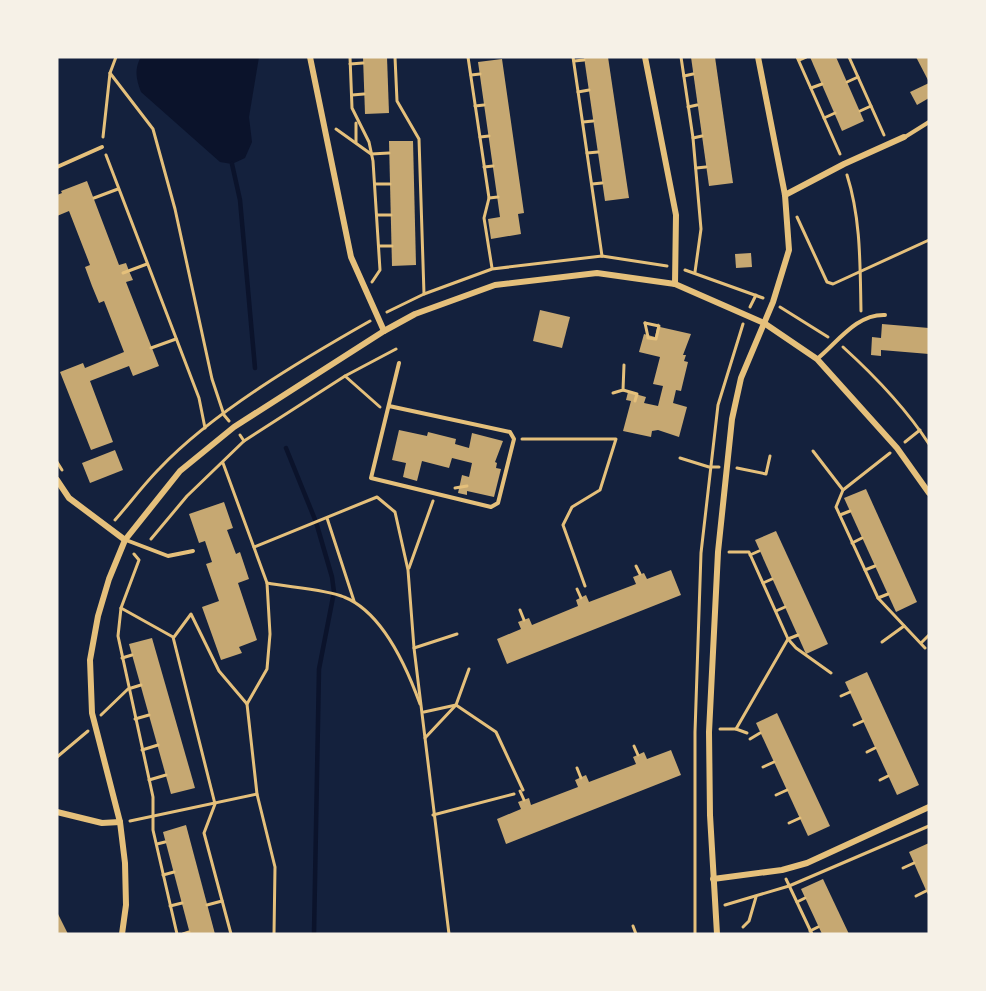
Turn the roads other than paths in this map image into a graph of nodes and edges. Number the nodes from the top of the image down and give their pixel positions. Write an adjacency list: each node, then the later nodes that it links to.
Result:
1 (310, 57): 12 (street)
2 (645, 57): 9 (street)
3 (758, 57): 8 (street)
4 (929, 122): 5 (lane)
5 (904, 137): 8 (street)
6 (102, 147): 7 (lane)
7 (57, 167)
8 (785, 195): 11 (street)
9 (675, 284): 11 (street); 12 (street)
10 (885, 315): 13 (lane)
11 (764, 323): 13 (street); 23 (street)
12 (384, 331): 18 (street)
13 (818, 359): 17 (street)
14 (399, 363): 15 (lane)
15 (389, 406): 15 (lane)
16 (57, 480): 18 (street)
17 (929, 493)
18 (125, 540): 19 (lane); 22 (street)
19 (193, 551)
20 (929, 807): 23 (street)
21 (57, 812): 22 (street)
22 (120, 822): 24 (street)
23 (713, 879): 25 (street)
24 (122, 934)
25 (717, 934)

